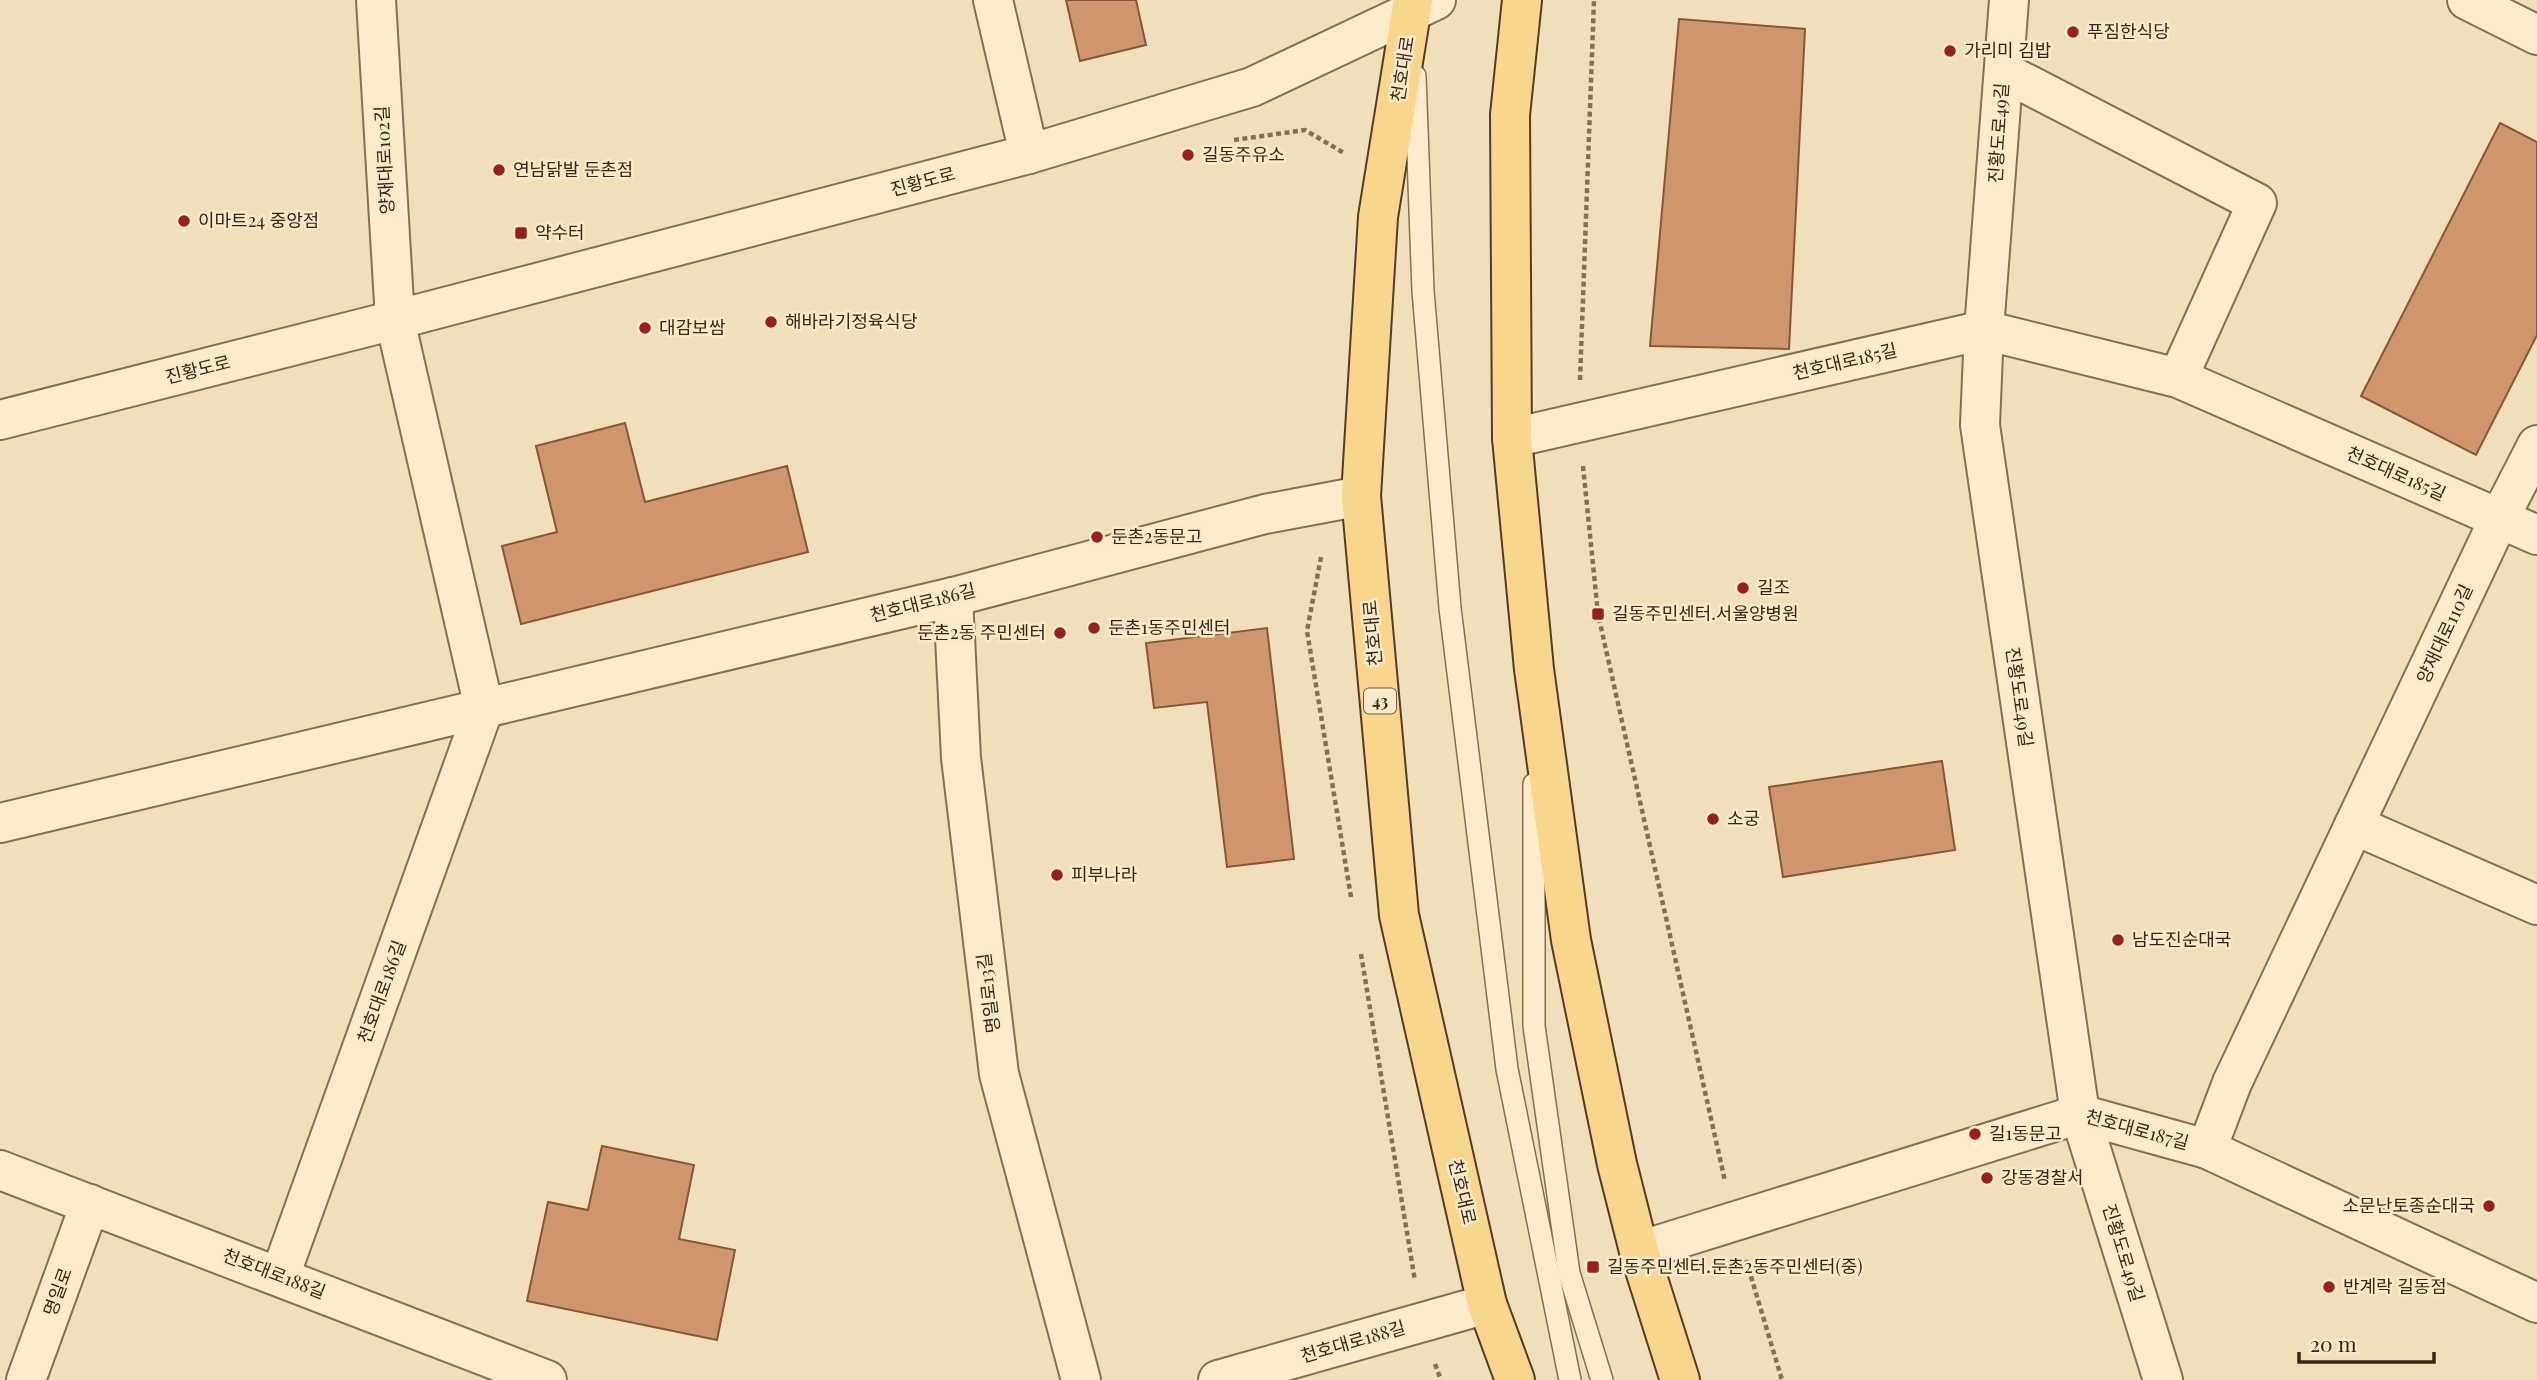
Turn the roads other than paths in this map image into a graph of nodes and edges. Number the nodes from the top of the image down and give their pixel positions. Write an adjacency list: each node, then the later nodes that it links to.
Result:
1 (376, 0): 10 (street, 양재대로102길)
2 (993, 0): 9 (street)
3 (1522, 0): 14 (main road)
4 (2009, 0): 8 (street, 진황도로49길)
5 (2467, 0): 7 (street)
6 (1421, 4): 9 (street, 진황도로); 16 (main road, 천호대로 / 43); 38 (lane)
7 (2537, 35)
8 (2004, 72): 11 (street, 진황도로49길); 12 (street)
9 (1029, 154): 10 (street, 진황도로)
10 (395, 320): 13 (street, 진황도로); 21 (street)
11 (1984, 330): 12 (street, 천호대로185길); 14 (street, 천호대로185길); 25 (street, 진황도로49길)
12 (2178, 378): 17 (street, 천호대로185길)
13 (0, 419)
14 (1512, 438): 20 (main road)
15 (2537, 444): 17 (street, 양재대로110길)
16 (1361, 496): 19 (street, 천호대로186길); 32 (main road, 천호대로 / 43)
17 (2499, 519): 18 (street, 천호대로185길); 23 (street, 양재대로110길)
18 (2537, 536)
19 (953, 597): 21 (street, 천호대로186길); 35 (street, 명일로13길)
20 (1534, 669): 29 (main road); 39 (lane)
21 (484, 708): 22 (street, 천호대로186길); 30 (street, 천호대로186길)
22 (0, 823)
23 (2354, 825): 24 (street); 26 (street, 양재대로110길)
24 (2537, 905)
25 (2080, 1114): 26 (street, 천호대로187길); 29 (street, 천호대로187길); 41 (street, 진황도로49길)
26 (2207, 1149): 31 (street, 천호대로187길)
27 (0, 1170): 28 (street, 천호대로188길)
28 (90, 1204): 30 (street, 천호대로188길); 33 (street, 명일로)
29 (1639, 1251): 40 (main road)
30 (280, 1276): 34 (street, 천호대로188길)
31 (2537, 1303)
32 (1487, 1304): 36 (street, 천호대로188길); 37 (main road, 천호대로 / 43)
33 (26, 1380)
34 (547, 1380)
35 (1081, 1380)
36 (1218, 1380)
37 (1515, 1380)
38 (1570, 1380)
39 (1602, 1380)
40 (1680, 1380)
41 (2163, 1380)

